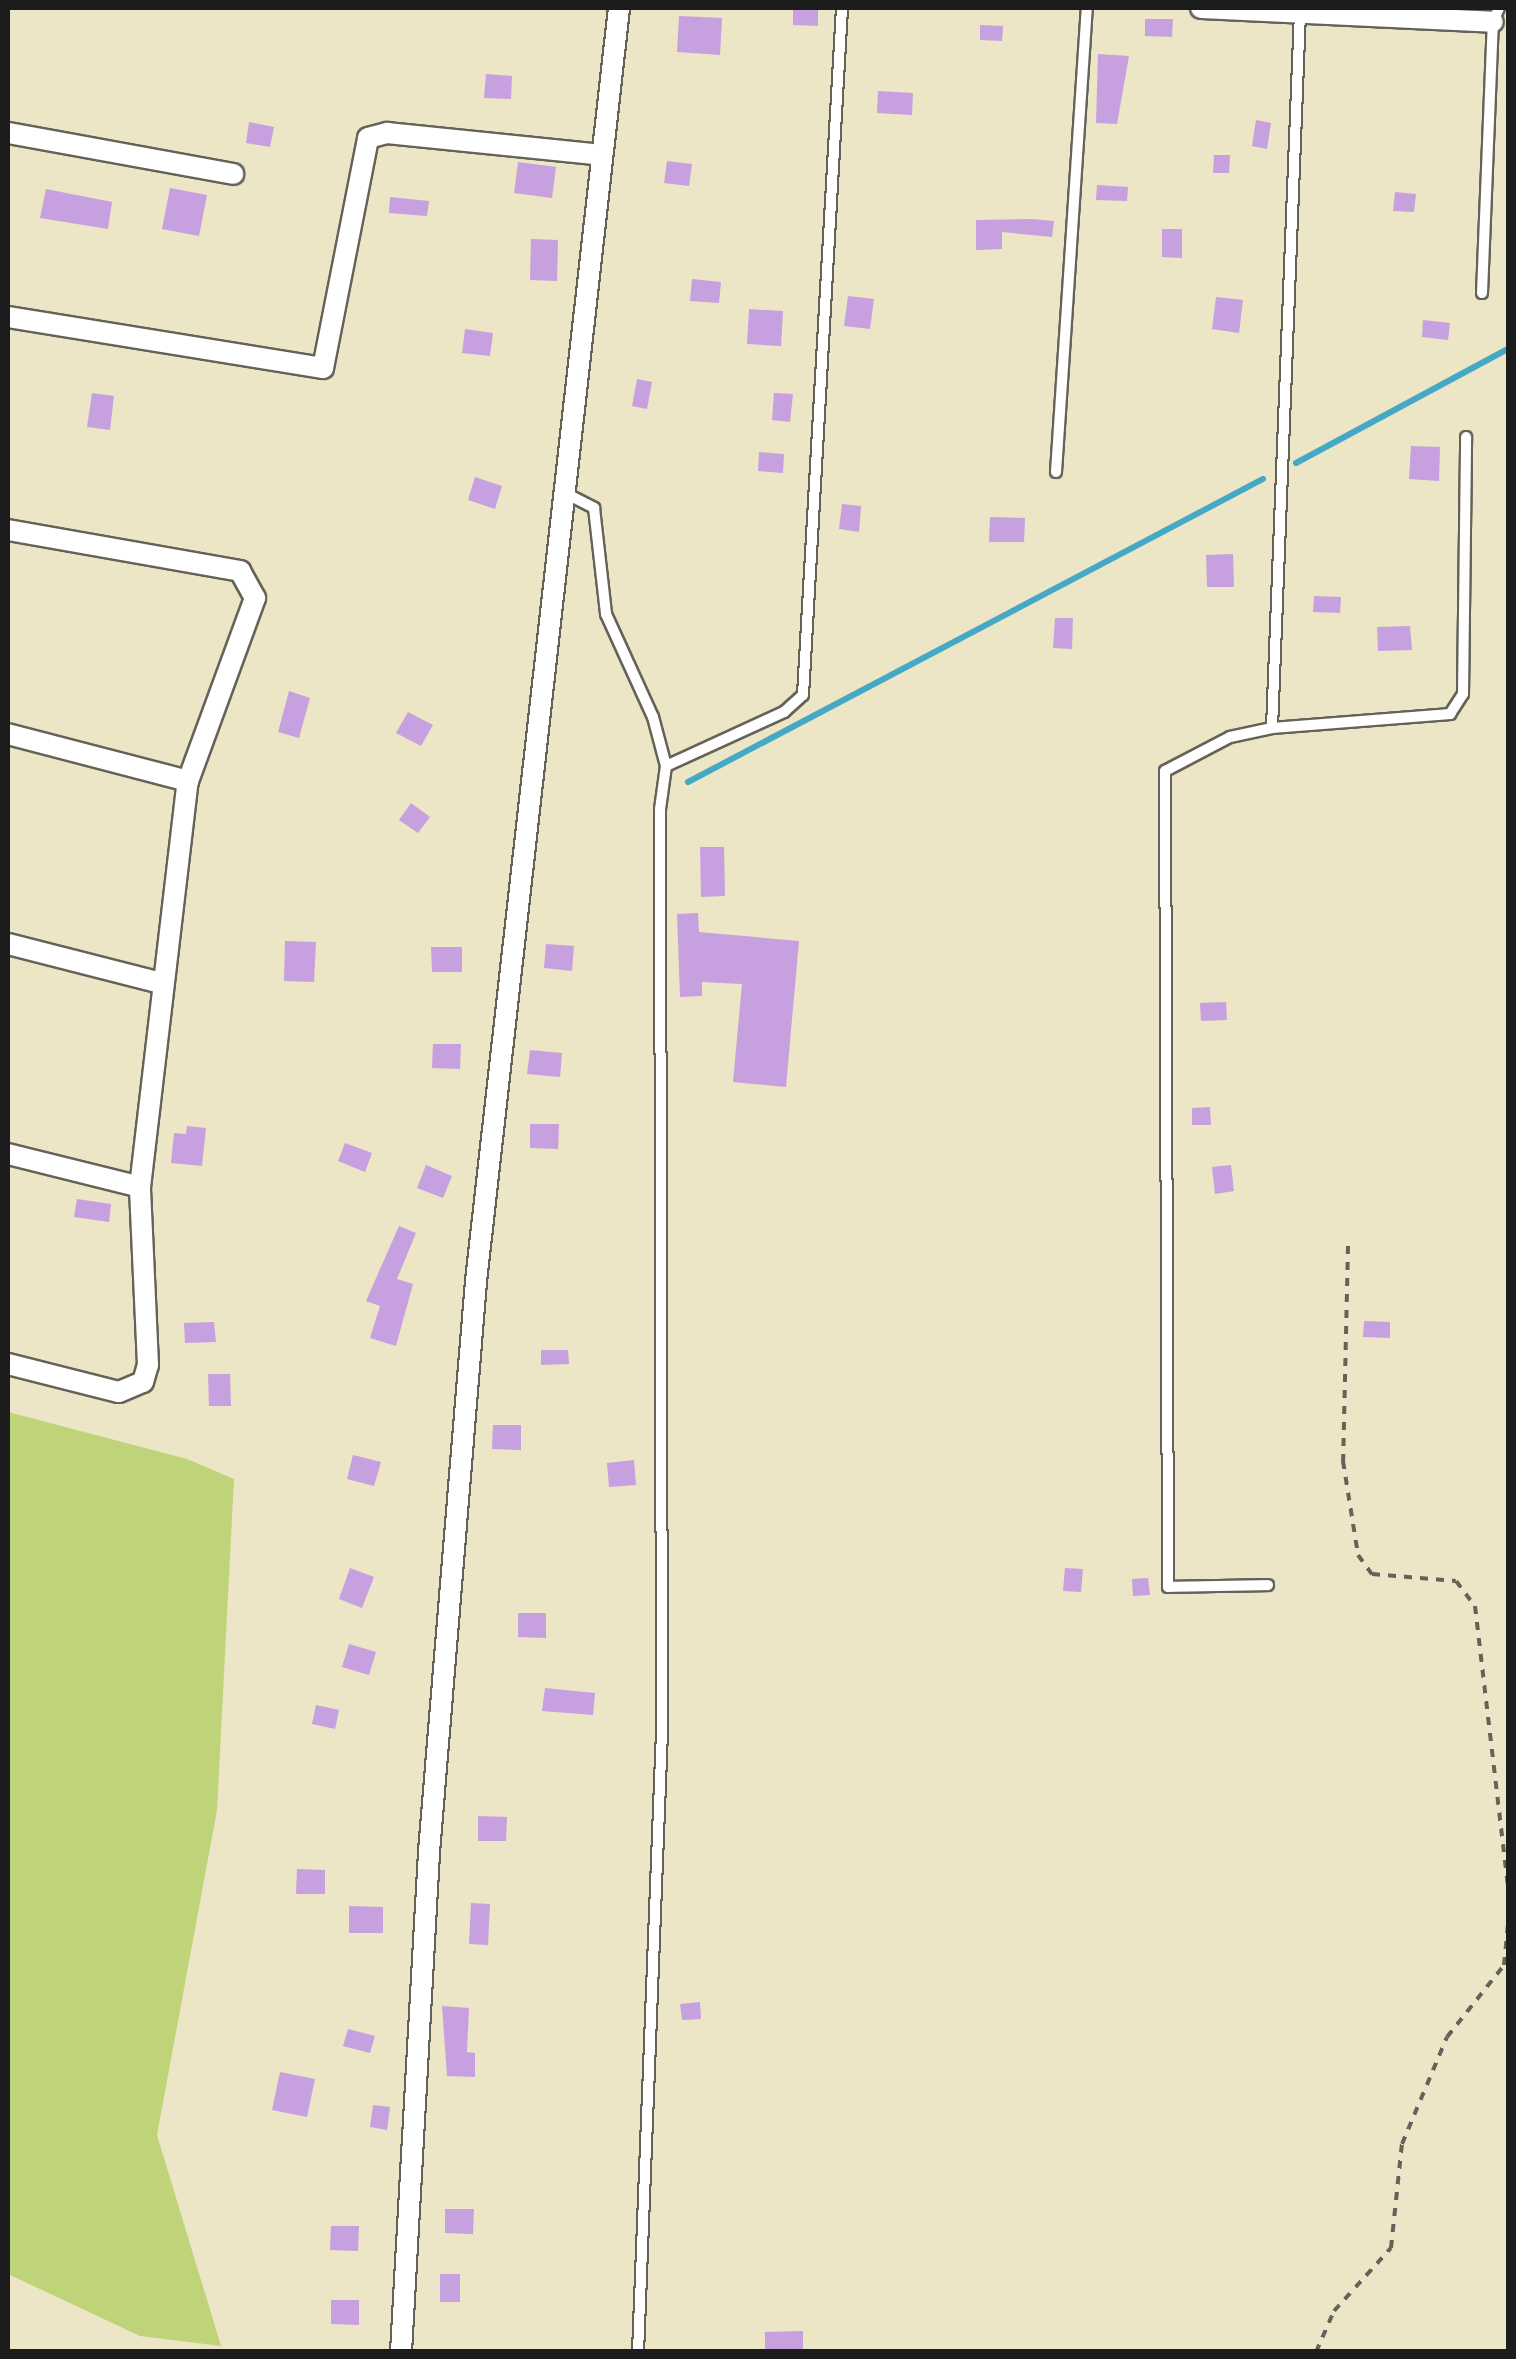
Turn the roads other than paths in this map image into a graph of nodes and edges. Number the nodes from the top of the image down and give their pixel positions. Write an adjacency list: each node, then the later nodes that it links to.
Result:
1 (619, 8): 8 (street)
2 (842, 8): 18 (lane)
3 (1087, 8): 13 (lane)
4 (1201, 8): 5 (street)
5 (1300, 11): 6 (street); 16 (lane)
6 (1496, 15): 10 (lane)
7 (8, 133): 9 (street)
8 (602, 155): 11 (street); 14 (street)
9 (233, 174)
10 (1482, 293)
11 (8, 316)
12 (1466, 438): 16 (lane)
13 (1056, 472)
14 (565, 493): 18 (lane); 26 (street)
15 (8, 530): 19 (street)
16 (1272, 728): 25 (lane)
17 (8, 734): 19 (street)
18 (666, 766): 27 (lane)
19 (188, 781): 21 (street)
20 (8, 944): 21 (street)
21 (161, 982): 23 (street)
22 (8, 1154): 23 (street)
23 (140, 1187): 24 (street)
24 (8, 1364)
25 (1268, 1585)
26 (400, 2352)
27 (638, 2352)

